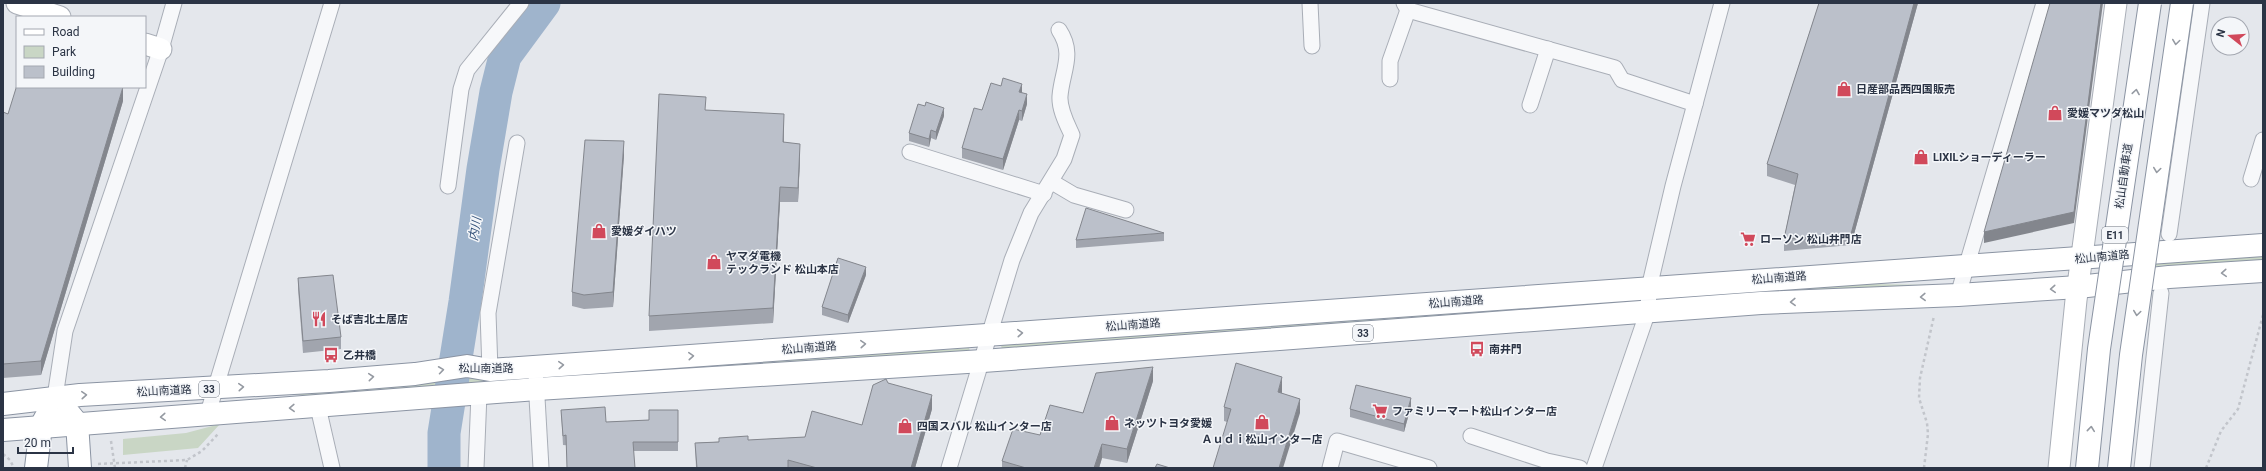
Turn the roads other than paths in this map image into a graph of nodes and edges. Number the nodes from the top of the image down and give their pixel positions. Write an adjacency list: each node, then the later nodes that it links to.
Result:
1 (17, 3): 13 (street)
2 (174, 3): 16 (street)
3 (332, 3): 44 (street)
4 (521, 3): 27 (street)
5 (1310, 3): 15 (street)
6 (1722, 3): 21 (street)
7 (2044, 3): 33 (street)
8 (2116, 3): 32 (street)
9 (2150, 3): 66 (highway, 松山自動車道 / E11, one-way to 9, bridge)
10 (2182, 3): 67 (highway, one-way to 67, bridge)
11 (2202, 3): 30 (street)
12 (1406, 7): 17 (street); 19 (street)
13 (57, 16)
14 (1059, 30): 28 (street)
15 (1312, 46)
16 (153, 47): 18 (street)
17 (1548, 49): 21 (street); 22 (street)
18 (146, 70)
19 (1390, 79)
20 (140, 88): 47 (street)
21 (1695, 104): 36 (street)
22 (1530, 105)
23 (2263, 140): 26 (street)
24 (517, 143): 43 (street)
25 (910, 152): 28 (street)
26 (2252, 179)
27 (448, 186)
28 (1048, 188): 29 (street); 40 (street)
29 (1126, 210)
30 (2169, 234)
31 (2263, 244): 32 (highway, 松山南道路 / 33)
32 (2082, 259): 33 (highway, 松山南道路 / 33); 35 (street)
33 (1966, 265): 36 (highway, 松山南道路 / 33); 38 (street)
34 (2263, 271): 35 (highway, 松山南道路 / 33, one-way to 35)
35 (2078, 287): 38 (highway, 松山南道路 / 33, one-way to 38); 65 (street)
36 (1649, 288): 39 (street); 40 (highway, 松山南道路 / 33, one-way to 36)
37 (2161, 293): 68 (street)
38 (1958, 295): 39 (highway, 松山南道路 / 33, one-way to 39)
39 (1648, 311): 41 (highway, 松山南道路 / 33); 64 (street)
40 (989, 335): 41 (street); 42 (highway, 松山南道路 / 33, one-way to 40)
41 (983, 361): 45 (highway, 松山南道路 / 33); 61 (street)
42 (535, 367): 43 (highway, 松山南道路 / 33); 45 (street)
43 (490, 370): 44 (highway, 松山南道路 / 33, one-way to 43)
44 (217, 388): 47 (highway, 松山南道路 / 33, one-way to 44); 50 (street)
45 (537, 389): 46 (highway, 松山南道路 / 33); 60 (street)
46 (471, 394): 49 (highway, 松山南道路 / 33); 59 (street)
47 (55, 397): 48 (highway, 松山南道路 / 33); 51 (highway); 52 (highway)
48 (3, 404)
49 (318, 407): 50 (highway, 松山南道路 / 33, one-way to 50); 58 (street)
50 (208, 413): 51 (highway, 松山南道路 / 33, one-way to 51)
51 (77, 423): 52 (highway, 松山南道路 / 33); 55 (highway)
52 (42, 426): 53 (highway, 松山南道路 / 33); 57 (highway)
53 (3, 430)
54 (1471, 436): 63 (street)
55 (80, 467)
56 (1422, 467): 62 (street)
57 (36, 468)
58 (332, 468)
59 (476, 468)
60 (541, 468)
61 (949, 468)
62 (1330, 468)
63 (1580, 468)
64 (1594, 468)
65 (2059, 468)
66 (2087, 468)
67 (2119, 468)
68 (2142, 468)

